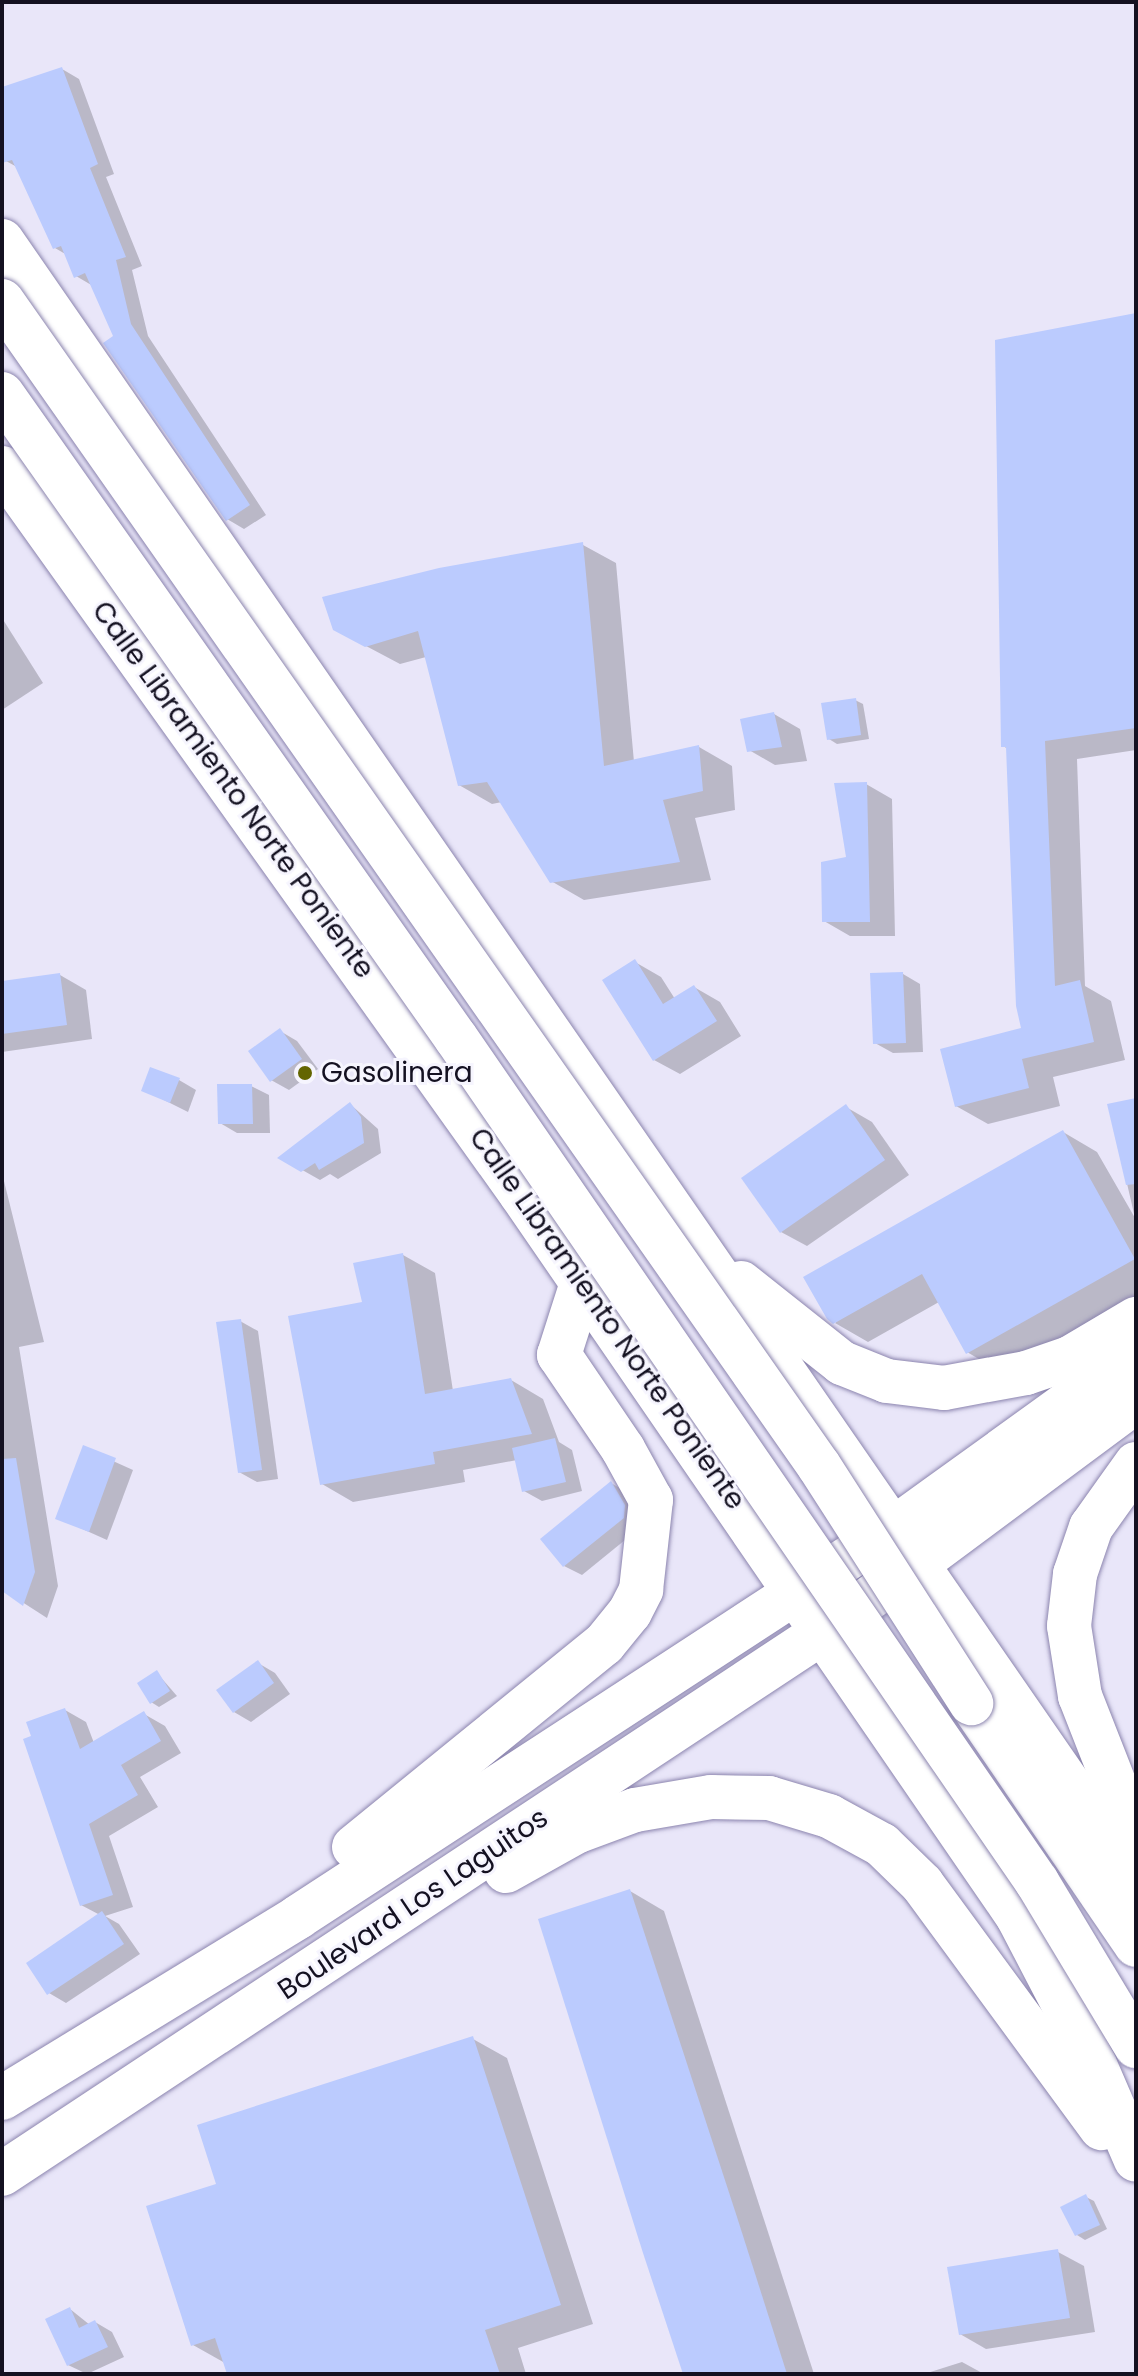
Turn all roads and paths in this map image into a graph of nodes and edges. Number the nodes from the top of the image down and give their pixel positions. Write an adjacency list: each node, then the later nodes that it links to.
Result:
1 (2, 241): 5 (main road)
2 (2, 301): 17 (main road, bridge)
3 (2, 394): 19 (main road, Calle Libramiento Norte Poniente, bridge)
4 (2, 468): 6 (main road, Calle Libramiento Norte Poniente)
5 (697, 1247): 7 (main road); 11 (main road)
6 (582, 1283): 12 (main road, Calle Libramiento Norte Poniente); 16 (main road)
7 (1136, 1319)
8 (1136, 1354): 11 (main road)
9 (1136, 1401): 11 (main road)
10 (1136, 1464): 14 (main road)
11 (905, 1546): 12 (main road, Boulevard Los Laguitos); 13 (main road, Boulevard Los Laguitos); 15 (main road)
12 (797, 1594): 13 (main road, Calle Libramiento Norte Poniente); 16 (main road, Boulevard Los Laguitos)
13 (823, 1632): 18 (main road, Boulevard Los Laguitos); 21 (main road, Calle Libramiento Norte Poniente)
14 (1136, 1839)
15 (1136, 1881)
16 (298, 1917): 20 (main road, Boulevard Los Laguitos)
17 (1136, 1945)
18 (323, 1965): 22 (main road); 23 (main road, Boulevard Los Laguitos)
19 (1136, 2046)
20 (2, 2098)
21 (1136, 2160)
22 (1136, 2167)
23 (2, 2174)

